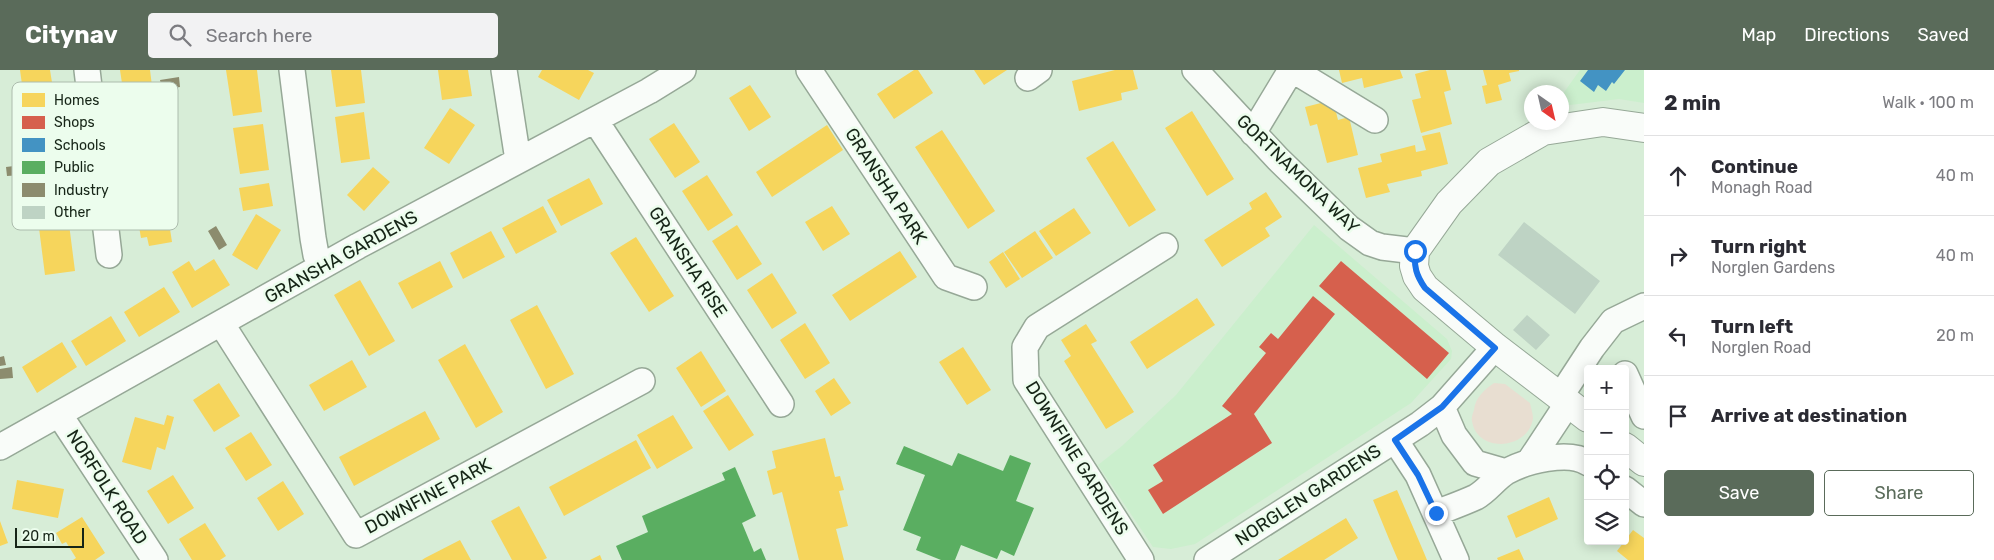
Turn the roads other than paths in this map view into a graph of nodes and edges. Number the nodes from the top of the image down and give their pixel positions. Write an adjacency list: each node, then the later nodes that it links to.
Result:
1 (292, 70): 16 (street)
2 (504, 70): 11 (street)
3 (683, 70): 7 (street, GRANSHA GARDENS)
4 (810, 70): 17 (street, GRANSHA PARK)
5 (1195, 70): 10 (street, GORTNAMONA WAY)
6 (1292, 70): 8 (street); 10 (street)
7 (595, 120): 11 (street, GRANSHA GARDENS); 25 (street, GRANSHA RISE)
8 (1376, 120)
9 (1644, 128): 14 (street)
10 (1253, 133): 14 (street, GORTNAMONA WAY)
11 (518, 160): 16 (street, GRANSHA GARDENS)
12 (106, 230): 15 (street)
13 (1165, 246): 40 (street, DOWNFINE GARDENS)
14 (1415, 251): 20 (street)
15 (109, 255)
16 (322, 266): 19 (street, GRANSHA GARDENS)
17 (974, 287)
18 (1644, 306): 21 (street)
19 (221, 323): 23 (street, DOWNFINE PARK); 28 (street, GRANSHA GARDENS)
20 (1495, 348): 26 (street); 27 (street, NORGLEN GARDENS)
21 (1592, 348): 22 (street); 26 (street)
22 (1615, 365)
23 (642, 381)
24 (1629, 383): 29 (street)
25 (781, 404)
26 (1572, 406): 35 (street)
27 (1442, 407): 30 (street, NORGLEN GARDENS); 35 (street)
28 (59, 414): 31 (street, GRANSHA GARDENS); 39 (street, NORFOLK ROAD)
29 (1644, 416)
30 (1395, 440): 38 (street); 41 (street, NORGLEN GARDENS)
31 (0, 447)
32 (1629, 450): 34 (street)
33 (1584, 461): 35 (street)
34 (1644, 462)
35 (1518, 467): 38 (street)
36 (1629, 492): 37 (street)
37 (1644, 504)
38 (1436, 513): 42 (street)
39 (155, 560)
40 (1141, 560)
41 (1207, 560)
42 (1456, 560)

